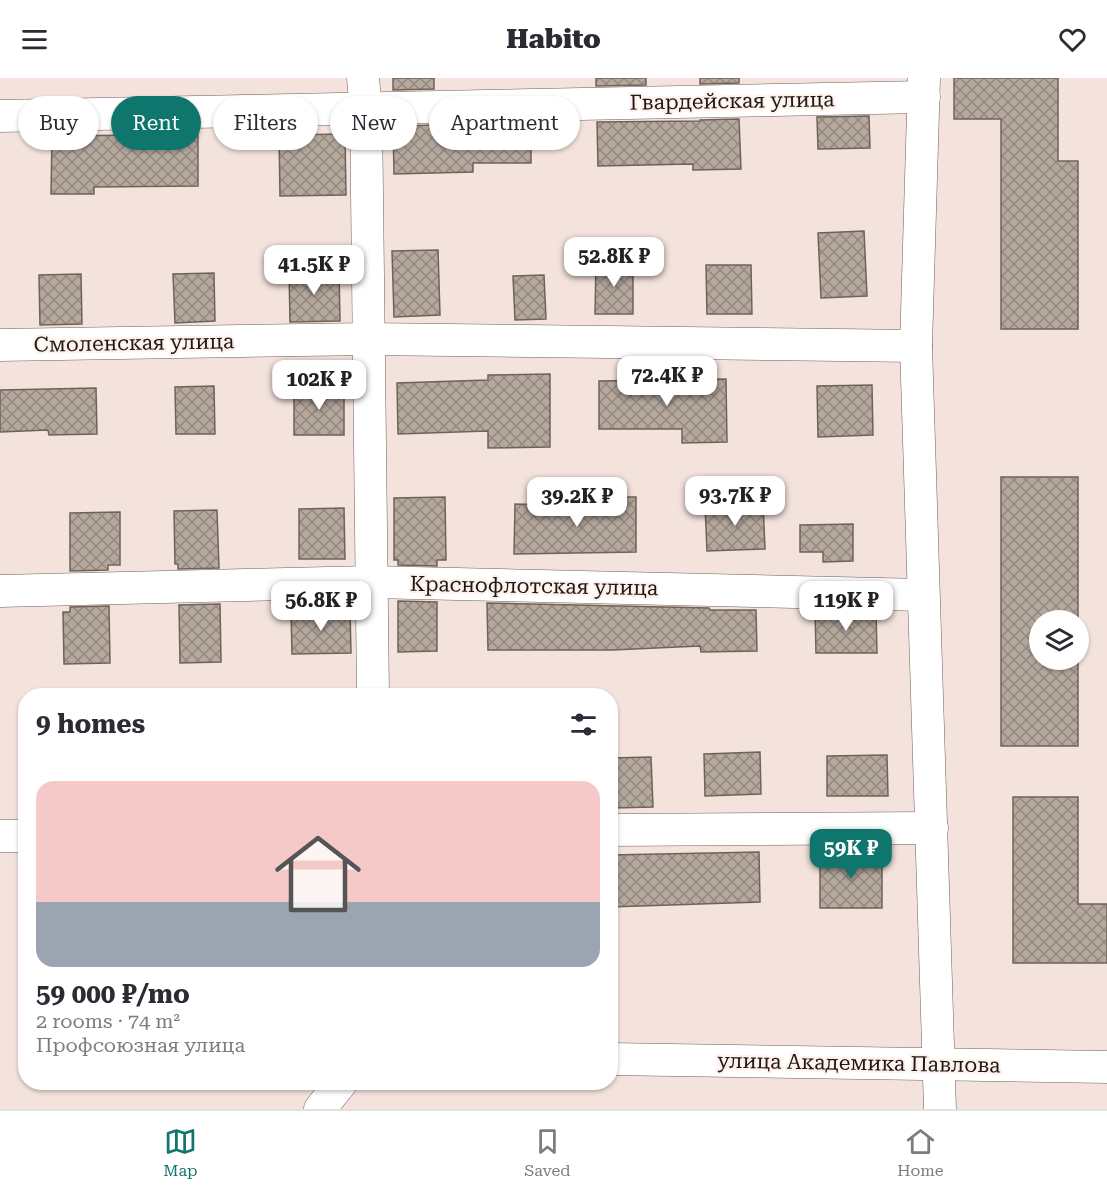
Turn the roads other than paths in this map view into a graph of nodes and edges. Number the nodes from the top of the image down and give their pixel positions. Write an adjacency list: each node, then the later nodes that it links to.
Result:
1 (363, 78): 3 (street)
2 (924, 87): 4 (street, Гвардейская улица); 10 (street)
3 (365, 96)
4 (417, 108)
5 (330, 111): 6 (street, Гвардейская улица)
6 (0, 116)
7 (366, 150): 8 (street)
8 (368, 339): 9 (street, Смоленская улица); 10 (street, Смоленская улица); 11 (street)
9 (0, 345)
10 (916, 346): 13 (street)
11 (372, 582): 12 (street, Краснофлотская улица); 13 (street, Краснофлотская улица); 14 (street)
12 (0, 591)
13 (923, 596): 15 (street)
14 (373, 688)
15 (932, 828): 16 (street); 20 (street)
16 (618, 831)
17 (0, 836): 18 (street)
18 (18, 836)
19 (618, 1059): 20 (street, улица Академика Павлова)
20 (939, 1065): 21 (street, улица Академика Павлова); 24 (street)
21 (1107, 1068)
22 (335, 1090): 23 (street)
23 (320, 1109)
24 (940, 1109)

